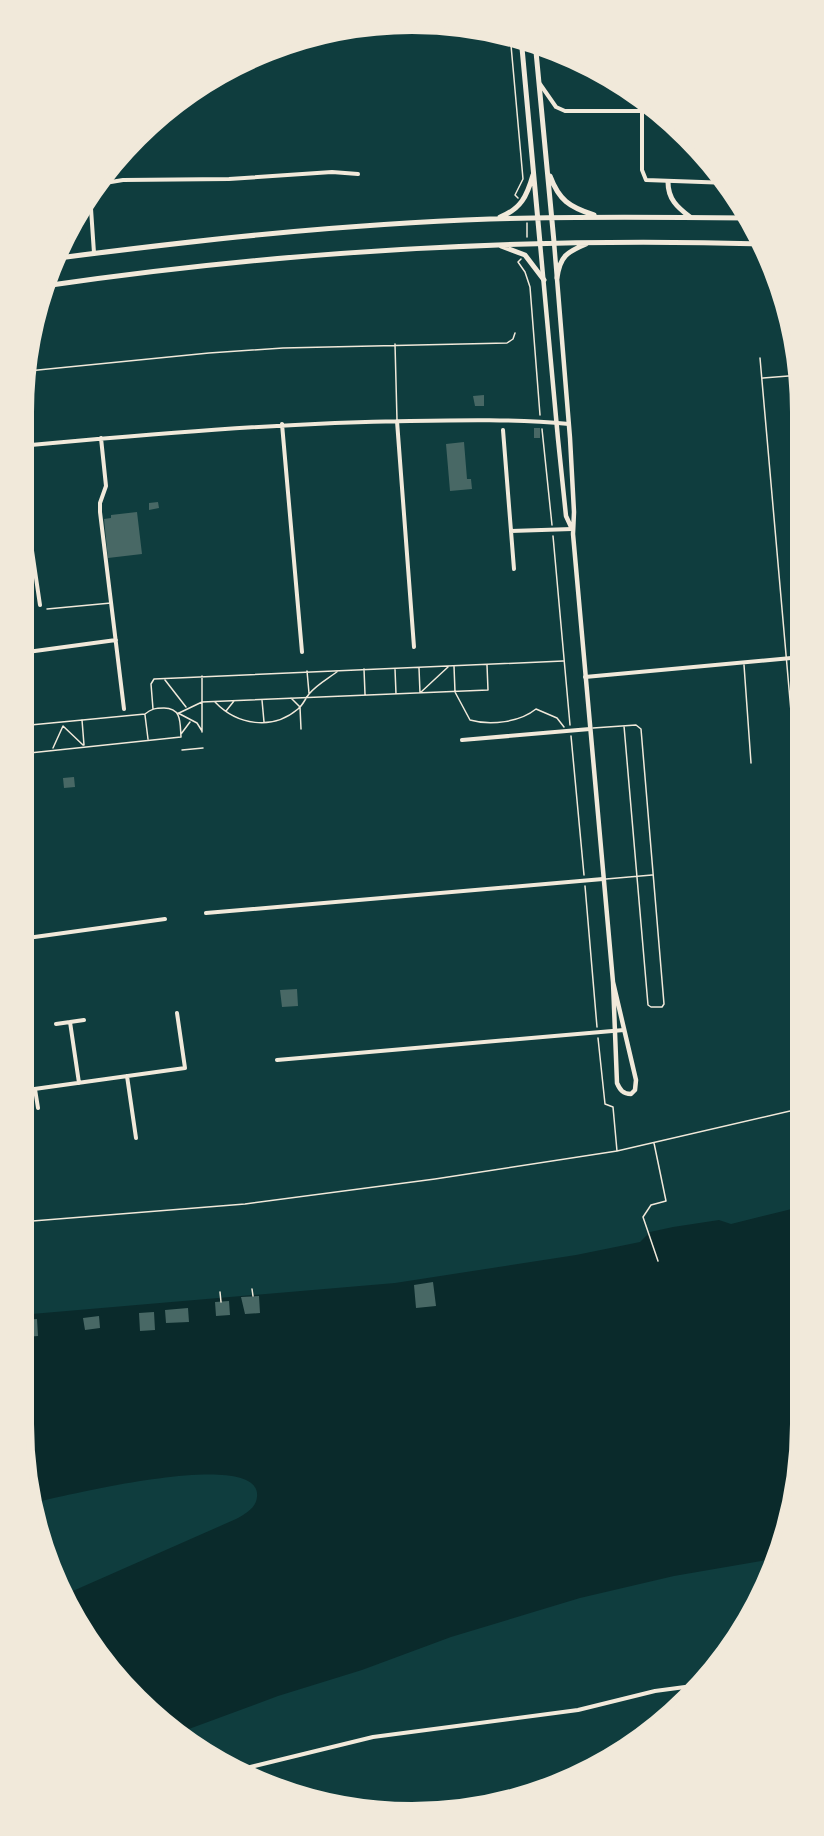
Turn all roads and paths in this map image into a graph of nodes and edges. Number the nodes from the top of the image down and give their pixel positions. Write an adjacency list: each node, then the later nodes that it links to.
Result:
1 (511, 43): 15 (path)
2 (522, 46): 10 (main road)
3 (536, 50): 6 (main road)
4 (242, 70): 5 (lane)
5 (244, 72)
6 (540, 84): 7 (street); 9 (main road)
7 (642, 111): 8 (street); 13 (street)
8 (647, 111)
9 (548, 170): 17 (main road); 20 (main road)
10 (534, 171): 15 (main road); 19 (main road)
11 (358, 174): 12 (street)
12 (107, 182)
13 (668, 182): 14 (street); 21 (main road)
14 (718, 183)
15 (523, 202): 23 (main road)
16 (91, 205): 30 (street)
17 (598, 217): 20 (main road); 21 (main road)
18 (526, 218): 19 (main road); 23 (main road); 26 (path)
19 (538, 218): 20 (main road); 27 (main road)
20 (552, 218): 24 (main road)
21 (690, 218): 22 (main road)
22 (741, 218)
23 (492, 219): 30 (main road)
24 (554, 242): 25 (main road); 27 (main road); 33 (street)
25 (591, 242): 28 (main road); 33 (main road)
26 (527, 243): 27 (main road); 29 (main road)
27 (540, 243): 34 (street)
28 (755, 244)
29 (488, 245): 34 (main road); 35 (main road)
30 (94, 253): 31 (main road)
31 (63, 257)
32 (518, 262): 43 (path)
33 (557, 278): 46 (street)
34 (544, 280): 44 (street)
35 (52, 285)
36 (515, 333): 37 (lane)
37 (395, 344): 39 (lane); 42 (lane)
38 (760, 358): 41 (lane)
39 (32, 371)
40 (792, 376): 41 (lane)
41 (762, 378): 62 (lane)
42 (397, 421): 43 (street); 45 (street); 59 (street)
43 (541, 421): 44 (street); 50 (path)
44 (556, 421): 46 (street); 51 (street)
45 (282, 424): 48 (street); 61 (street)
46 (569, 424): 51 (street)
47 (503, 430): 52 (street)
48 (101, 438): 49 (street); 55 (street)
49 (30, 445)
50 (553, 529): 51 (street); 52 (street); 64 (path)
51 (572, 529): 75 (street)
52 (511, 531): 54 (street)
53 (30, 537): 56 (street)
54 (514, 569)
55 (111, 603): 57 (lane); 58 (street)
56 (40, 605)
57 (46, 609)
58 (116, 640): 60 (street); 90 (street)
59 (414, 646)
60 (30, 652)
61 (302, 652)
62 (787, 658): 63 (street); 65 (street); 110 (lane)
63 (794, 658)
64 (564, 661): 66 (path); 100 (path)
65 (743, 662): 75 (street); 116 (lane)
66 (487, 664): 67 (path); 77 (path)
67 (454, 665): 68 (path); 77 (path)
68 (450, 666): 69 (path); 78 (path)
69 (419, 667): 70 (path); 78 (path)
70 (395, 668): 71 (path); 80 (path)
71 (364, 669): 72 (path); 81 (path)
72 (307, 671): 74 (path); 79 (path)
73 (338, 671): 79 (path)
74 (202, 675): 76 (path); 87 (path)
75 (585, 677): 104 (street)
76 (164, 678): 89 (path); 91 (path)
77 (455, 692): 78 (path); 105 (path)
78 (420, 693): 80 (path)
79 (309, 694): 83 (path)
80 (396, 694): 81 (path)
81 (366, 695): 83 (path)
82 (291, 698): 83 (path); 84 (path); 88 (path)
83 (307, 698): 88 (path)
84 (262, 699): 85 (path); 98 (path)
85 (235, 700): 86 (path); 92 (path)
86 (214, 701): 87 (path); 92 (path)
87 (202, 702): 89 (path); 97 (path)
88 (300, 707): 98 (path); 103 (path)
89 (187, 708): 93 (path)
90 (124, 709)
91 (153, 709): 93 (path); 94 (path)
92 (225, 712): 98 (path)
93 (178, 713): 97 (path); 106 (path)
94 (145, 714): 95 (path); 108 (path)
95 (81, 719): 96 (path); 111 (path)
96 (62, 721): 99 (path); 101 (path)
97 (191, 721): 106 (path)
98 (264, 723)
99 (30, 725)
100 (570, 725)
101 (63, 726): 111 (path); 113 (path)
102 (624, 726): 104 (lane); 117 (lane); 118 (lane)
103 (301, 729)
104 (590, 729): 105 (street); 119 (street)
105 (567, 730): 109 (street)
106 (181, 734): 108 (path)
107 (571, 735): 120 (path)
108 (148, 739): 111 (path)
109 (462, 740)
110 (794, 744)
111 (84, 746): 113 (path)
112 (203, 748): 114 (path)
113 (53, 749): 115 (path)
114 (182, 750)
115 (30, 752)
116 (752, 763)
117 (653, 875): 118 (lane); 118 (lane)
118 (637, 876): 119 (lane)
119 (603, 879): 120 (street); 124 (street)
120 (585, 881): 121 (street); 131 (path)
121 (206, 913)
122 (165, 919): 123 (street)
123 (30, 938)
124 (613, 982): 129 (street); 130 (street)
125 (177, 1013): 133 (street)
126 (84, 1020): 127 (street)
127 (70, 1022): 128 (street); 134 (street)
128 (56, 1024)
129 (613, 1030): 130 (street); 130 (street); 131 (street)
130 (624, 1030)
131 (597, 1031): 132 (street); 141 (path)
132 (277, 1060)
133 (127, 1076): 134 (street); 139 (street)
134 (79, 1083): 135 (street)
135 (35, 1089): 136 (street); 137 (street)
136 (30, 1090)
137 (38, 1108)
138 (794, 1110): 140 (path)
139 (136, 1138)
140 (654, 1143): 141 (path); 143 (path)
141 (617, 1151): 142 (path)
142 (30, 1221)
143 (658, 1261)
144 (252, 1289): 146 (path)
145 (220, 1292): 147 (path)
146 (253, 1296)
147 (221, 1302)
148 (688, 1687): 149 (street)
149 (246, 1768)

